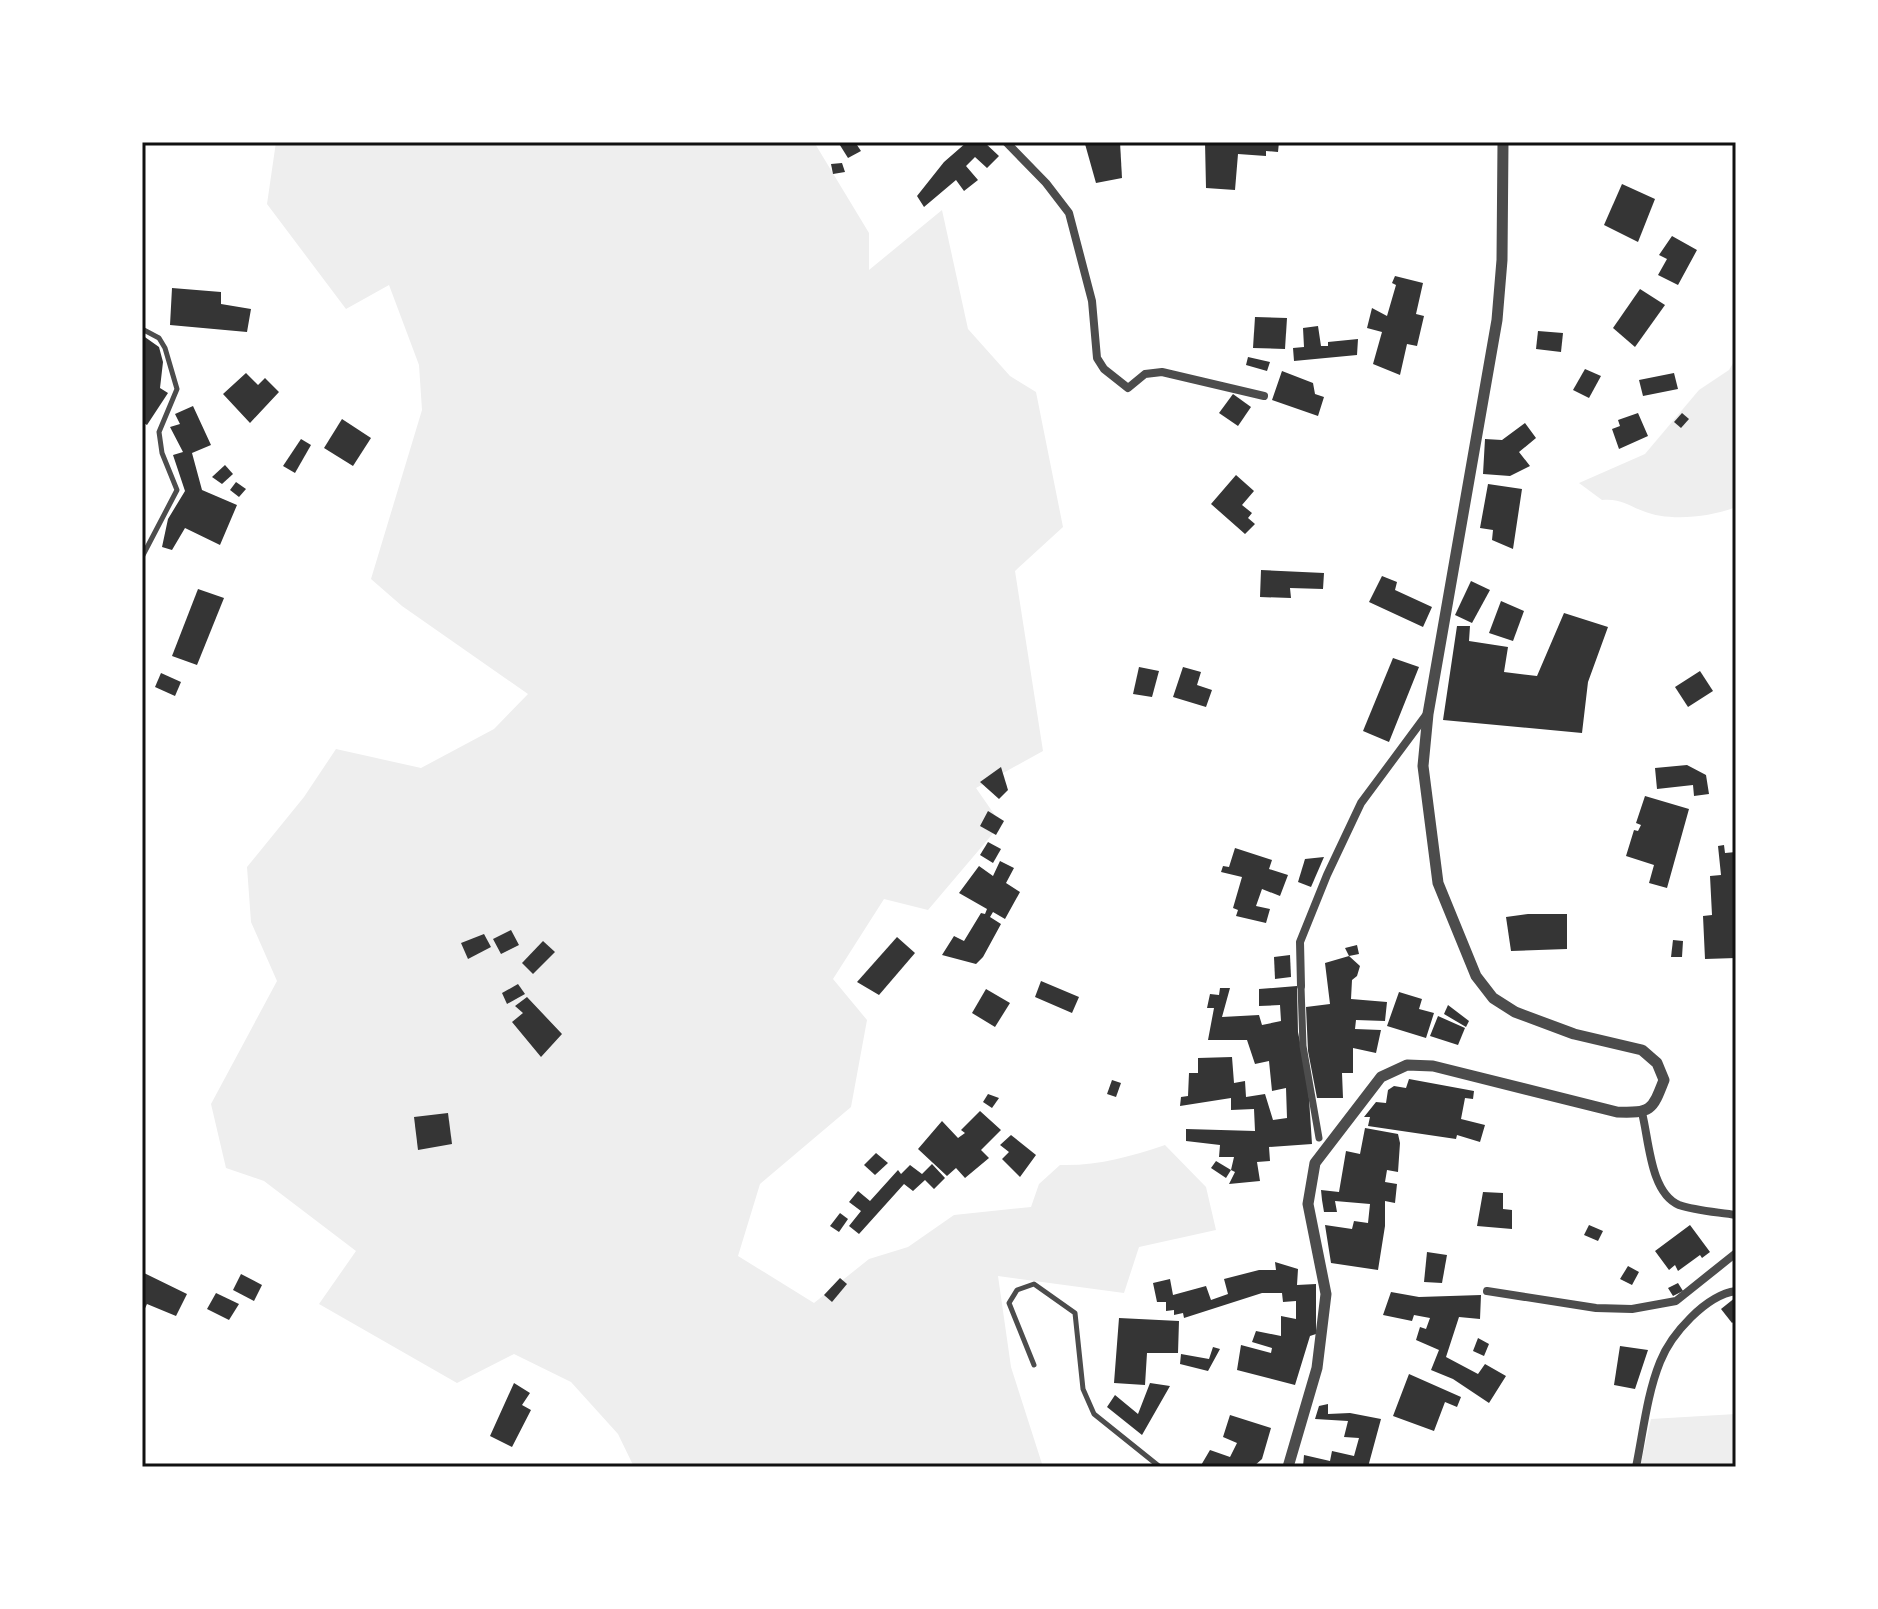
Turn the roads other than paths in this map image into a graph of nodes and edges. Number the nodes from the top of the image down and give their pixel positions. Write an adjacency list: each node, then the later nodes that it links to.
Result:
1 (1006, 142): 4 (street)
2 (1503, 142): 6 (street)
3 (142, 329): 5 (lane)
4 (1264, 396)
5 (142, 557)
6 (1428, 714): 7 (street); 8 (street)
7 (1301, 986): 9 (street)
8 (1642, 1113): 10 (street); 16 (street)
9 (1319, 1138)
10 (1736, 1215)
11 (1736, 1253): 12 (street)
12 (1487, 1291)
13 (1736, 1291): 17 (street)
14 (1034, 1365): 15 (lane)
15 (1160, 1467)
16 (1288, 1467)
17 (1636, 1467)

